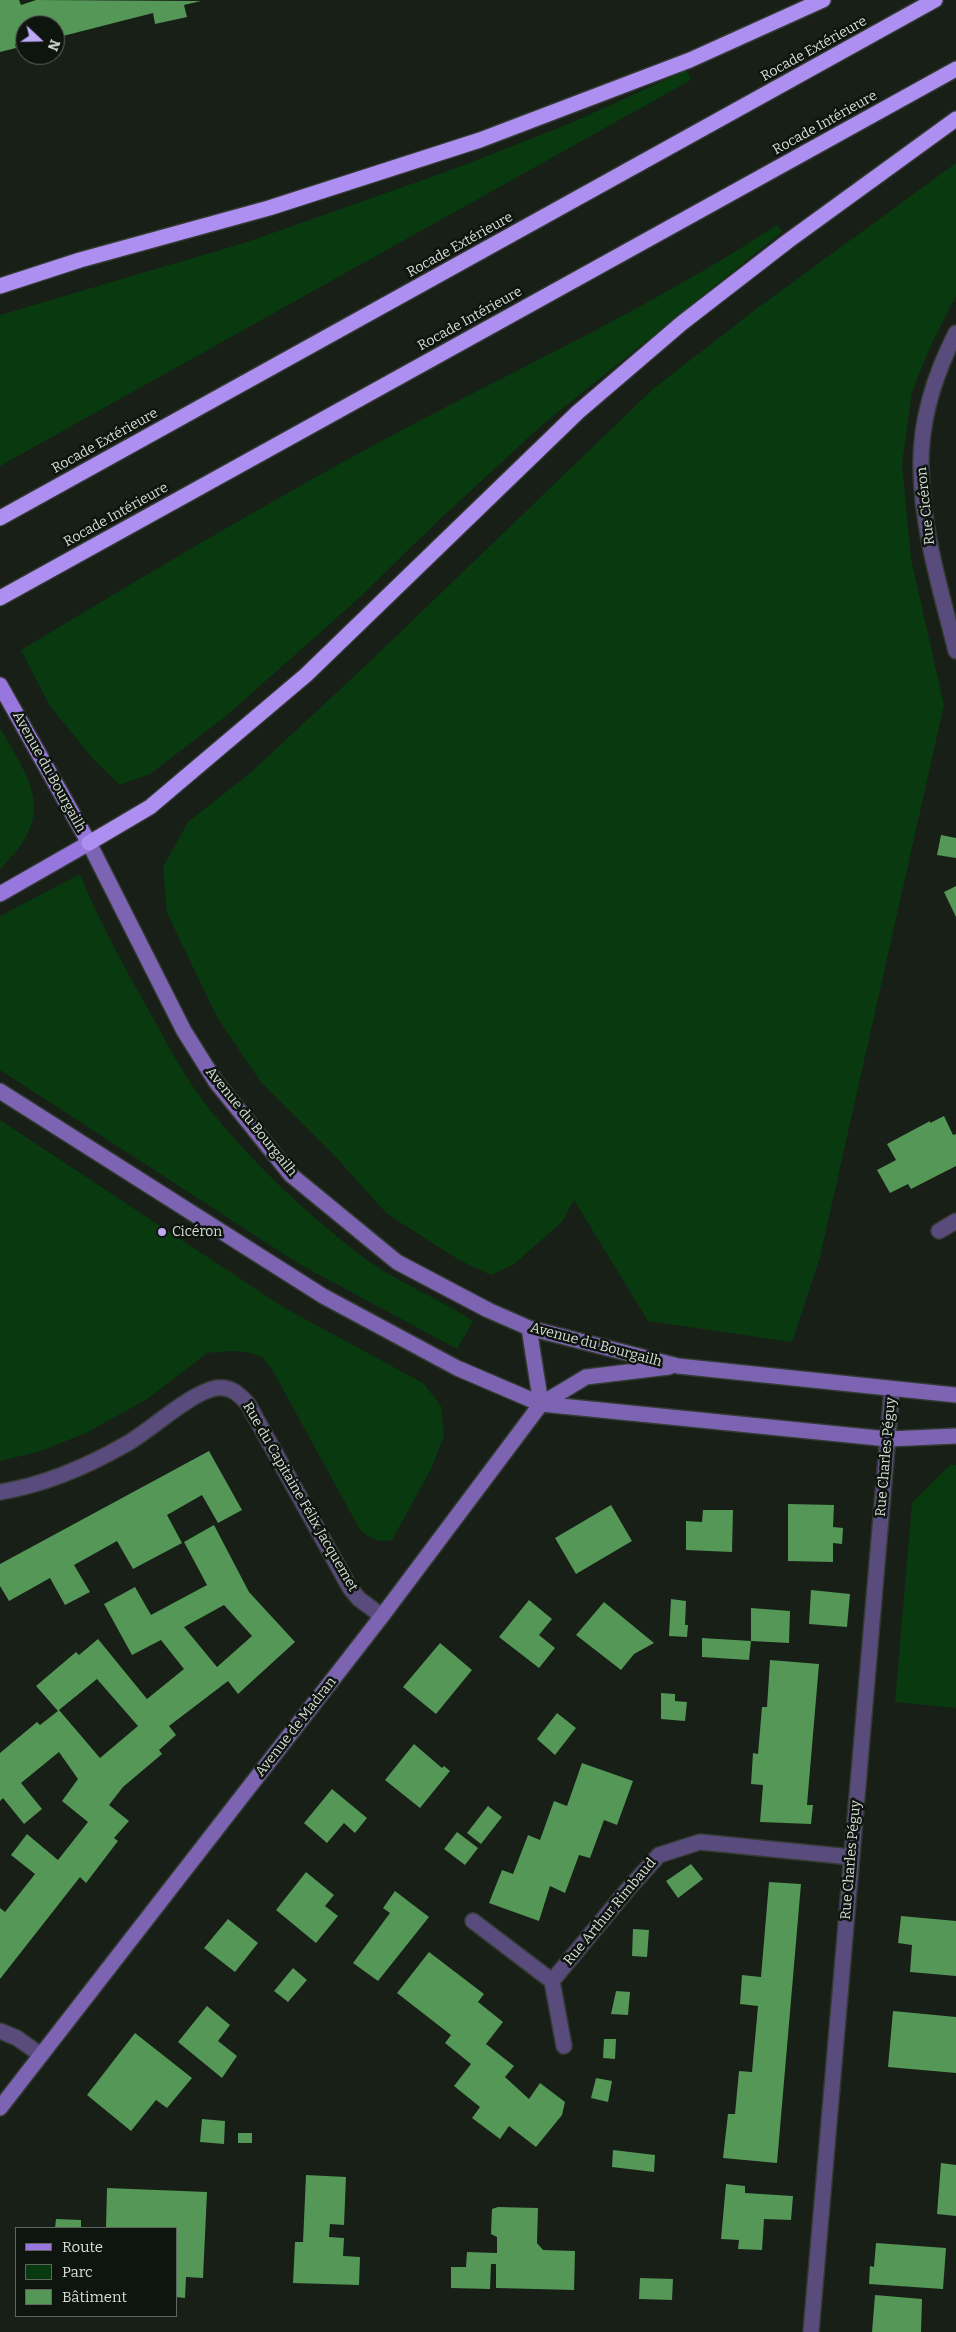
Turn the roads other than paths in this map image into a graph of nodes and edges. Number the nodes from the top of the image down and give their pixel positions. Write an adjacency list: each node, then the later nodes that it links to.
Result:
1 (823, 0): 5 (highway)
2 (935, 0): 7 (highway, Rocade Extérieure)
3 (956, 69): 8 (highway, Rocade Intérieure)
4 (956, 119): 11 (highway)
5 (0, 286)
6 (956, 333): 9 (street, Rue Cicéron)
7 (0, 518)
8 (0, 598)
9 (956, 651)
10 (0, 685): 11 (main road, Avenue du Bourgailh)
11 (89, 843): 12 (main road); 16 (main road, Avenue du Bourgailh)
12 (0, 894)
13 (0, 1091): 20 (main road)
14 (956, 1221): 15 (street)
15 (939, 1231)
16 (529, 1328): 17 (main road, Avenue du Bourgailh); 20 (main road)
17 (678, 1366): 18 (main road, Avenue du Bourgailh); 20 (main road, Avenue du Bourgailh)
18 (892, 1389): 19 (main road, Avenue du Bourgailh); 22 (street, Rue Charles Péguy)
19 (956, 1395)
20 (541, 1404): 22 (main road); 24 (main road, Avenue de Madran)
21 (956, 1436): 22 (main road)
22 (888, 1438): 25 (street, Rue Charles Péguy)
23 (0, 1492): 24 (street, Rue du Capitaine Félix Jacquemet)
24 (382, 1616): 30 (main road, Avenue de Madran)
25 (851, 1857): 27 (street, Rue Arthur Rimbaud); 32 (street, Rue Charles Péguy)
26 (473, 1921): 27 (street)
27 (552, 1981): 29 (street)
28 (0, 2031): 30 (street)
29 (564, 2046)
30 (41, 2055): 31 (main road, Avenue de Madran)
31 (0, 2108)
32 (811, 2332)

